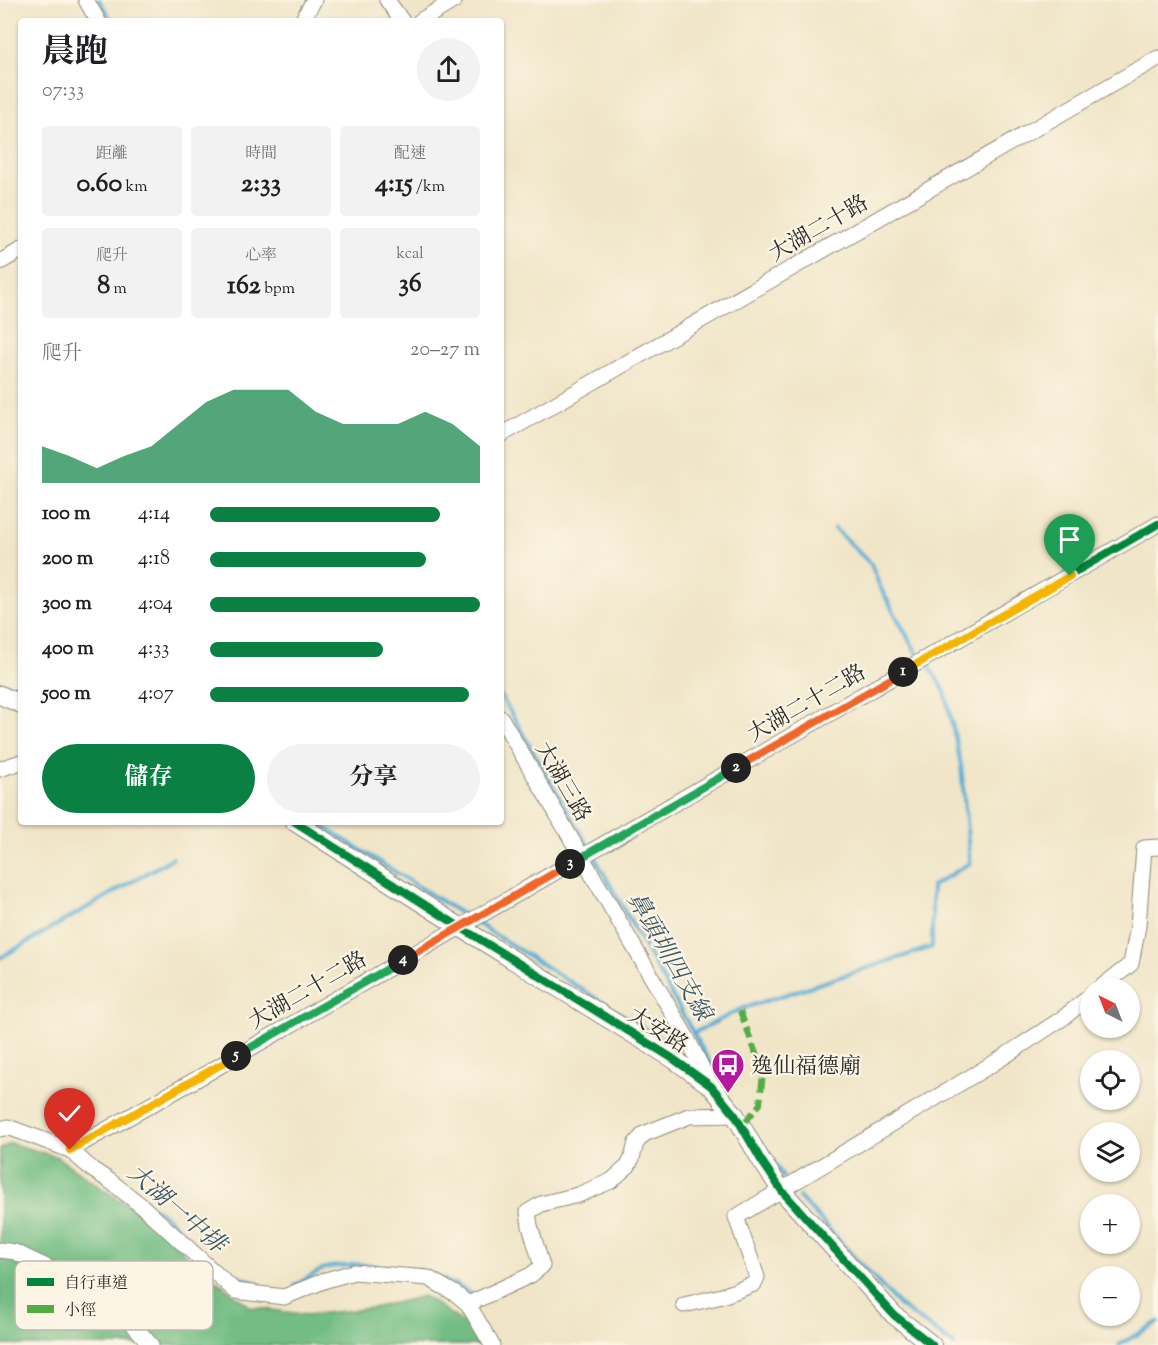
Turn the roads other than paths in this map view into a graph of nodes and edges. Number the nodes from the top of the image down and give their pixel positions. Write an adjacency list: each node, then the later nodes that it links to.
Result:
1 (86, 0): 5 (street)
2 (314, 0): 6 (street)
3 (387, 0): 7 (street)
4 (455, 0): 8 (street)
5 (96, 18)
6 (304, 18)
7 (400, 18)
8 (425, 18)
9 (1158, 58): 12 (street, 大湖二十路)
10 (18, 251): 11 (street)
11 (0, 262)
12 (504, 433)
13 (1158, 524): 21 (street, 大湖二十二路)
14 (0, 695): 15 (street)
15 (18, 703)
16 (504, 723): 21 (street, 大湖三路)
17 (18, 763): 18 (street)
18 (0, 769)
19 (300, 825): 22 (street, 大安路)
20 (1158, 847): 23 (street)
21 (582, 857): 22 (street, 大湖二十二路); 25 (street, 大湖三路)
22 (460, 927): 25 (street, 大安路); 28 (street, 大湖二十二路)
23 (1113, 978)
24 (1080, 1004): 29 (street)
25 (711, 1086): 26 (street, 大安路)
26 (735, 1115): 29 (street, 大安路); 34 (street)
27 (0, 1129): 28 (street)
28 (70, 1150): 32 (street)
29 (782, 1191): 35 (street); 39 (street, 大安路)
30 (0, 1250): 31 (street)
31 (34, 1261)
32 (200, 1261)
33 (213, 1272): 34 (street)
34 (468, 1305): 38 (street)
35 (684, 1305)
36 (138, 1330): 37 (street)
37 (151, 1345)
38 (492, 1345)
39 (932, 1345)

